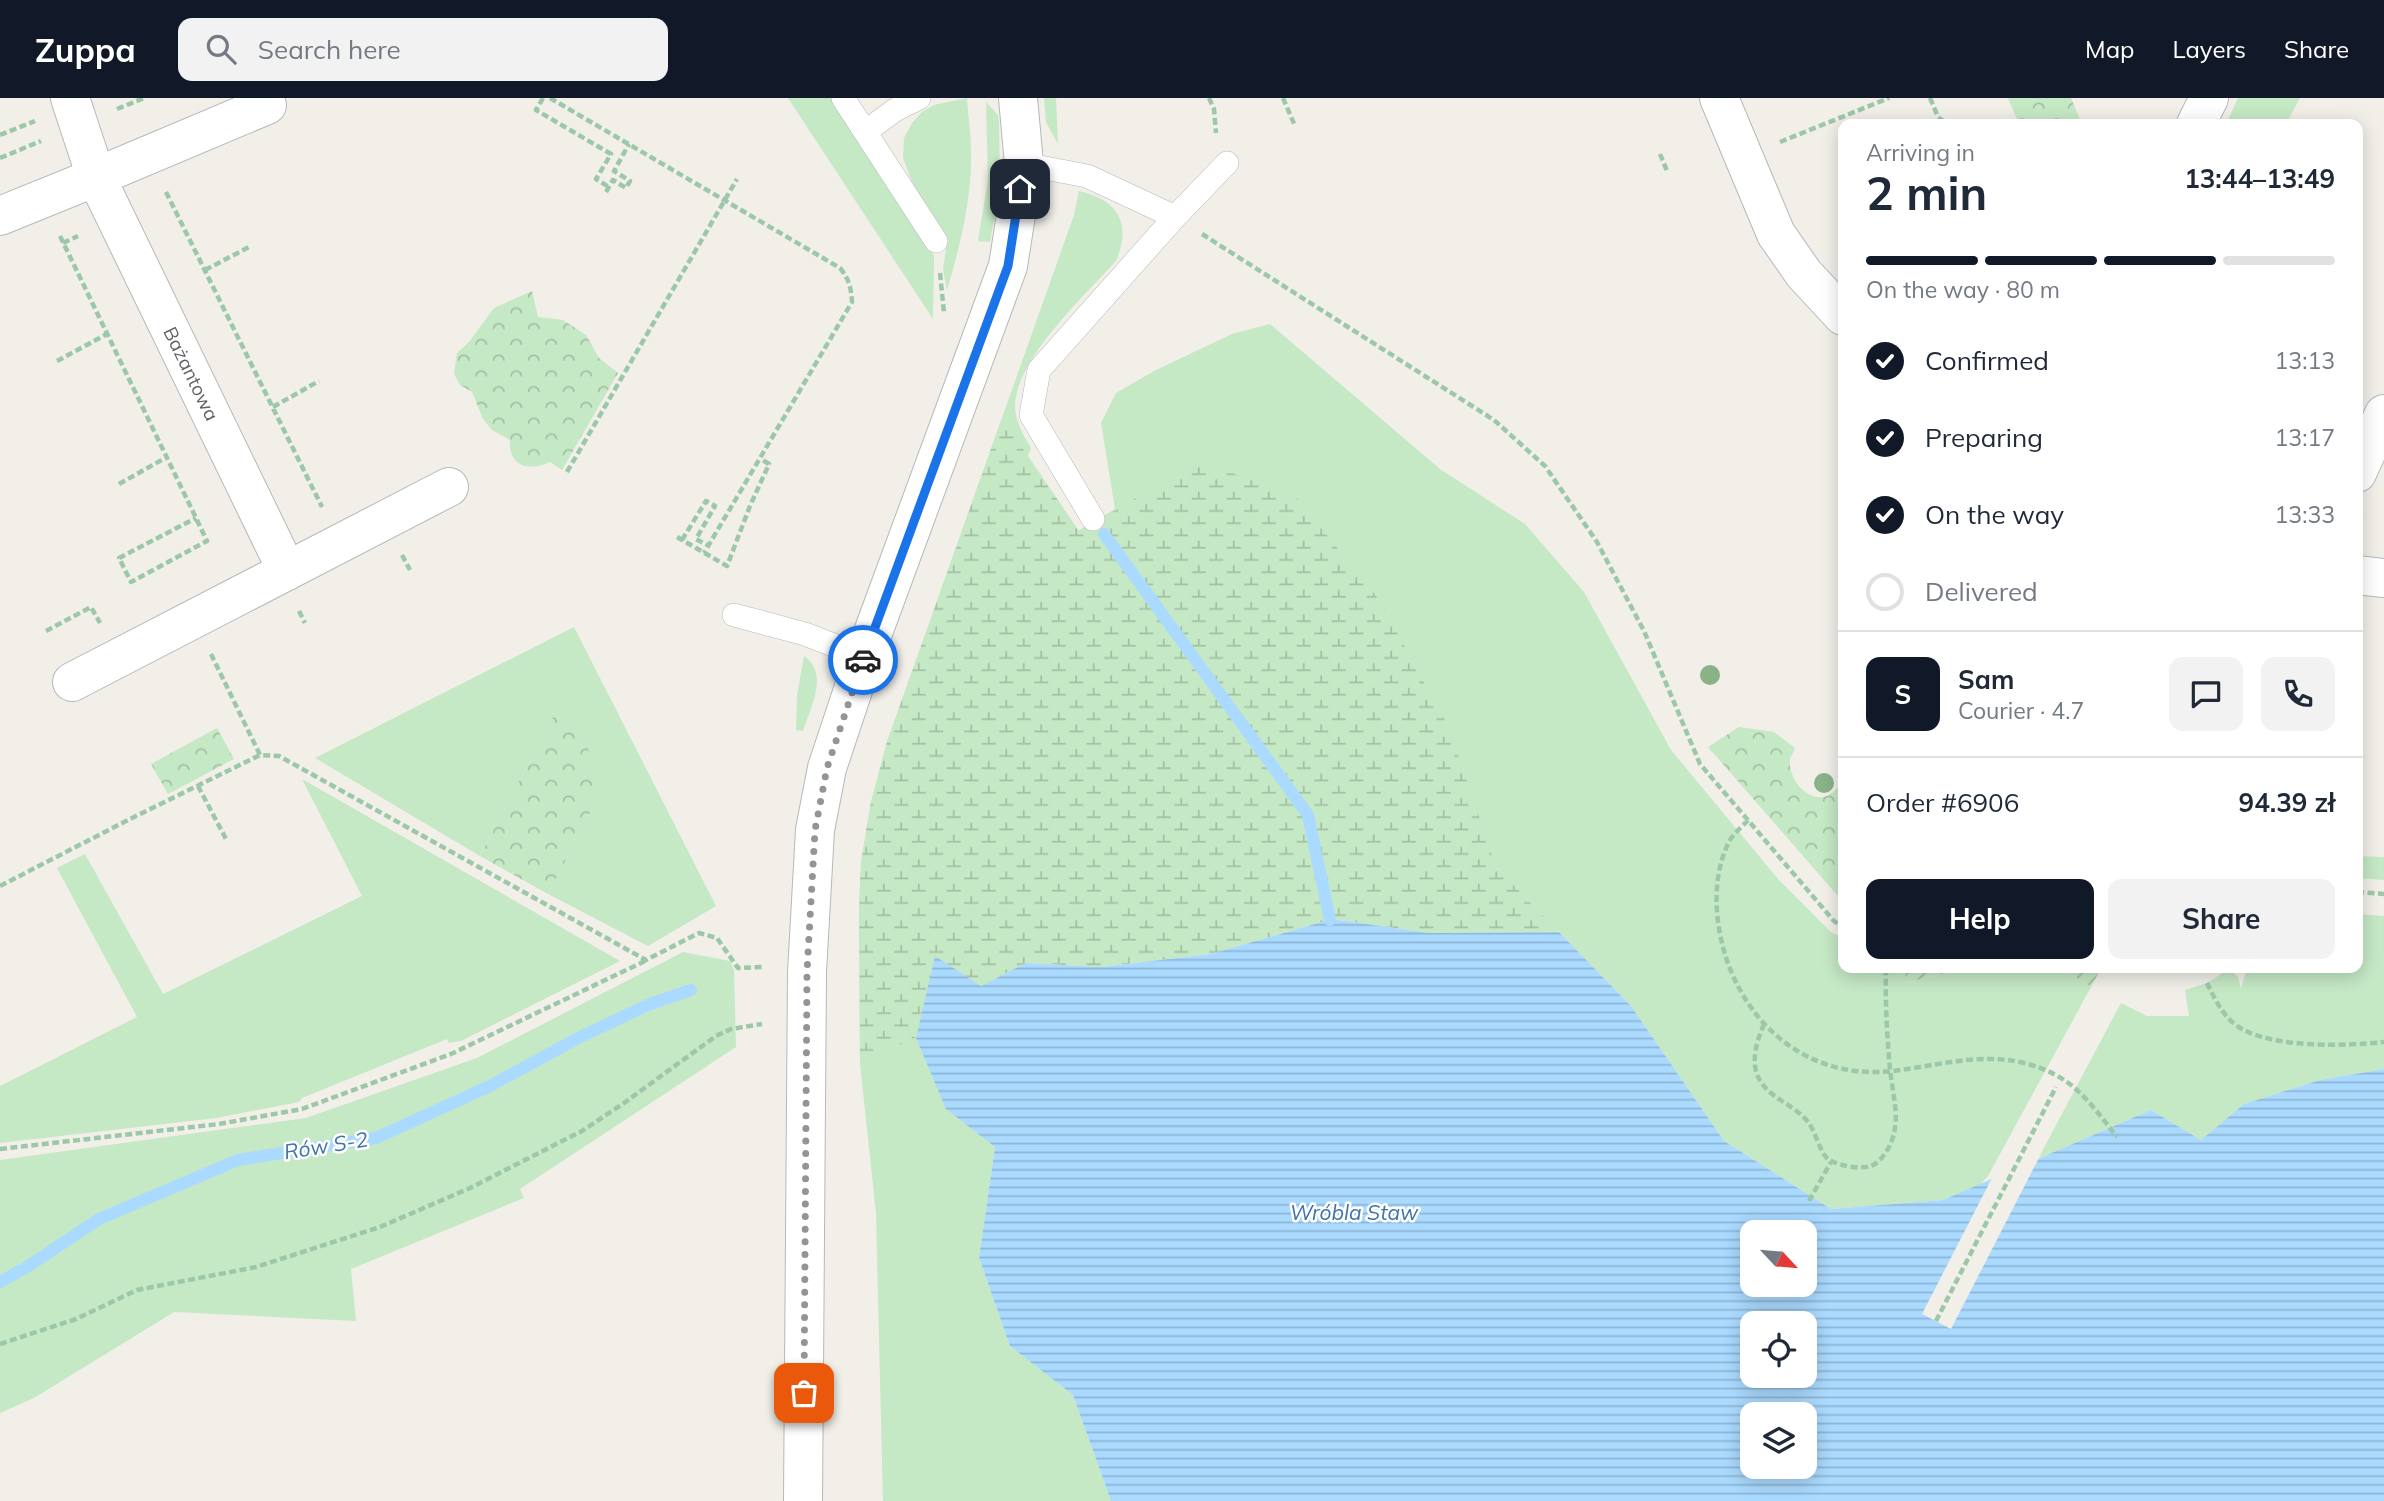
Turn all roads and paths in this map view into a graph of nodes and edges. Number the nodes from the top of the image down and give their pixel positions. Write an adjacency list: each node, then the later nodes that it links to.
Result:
1 (70, 98): 27 (street, Bażantowa)
2 (543, 98): 20 (path)
3 (550, 98): 20 (path)
4 (843, 98): 18 (lane)
5 (919, 98): 18 (lane)
6 (1018, 98): 25 (street)
7 (1209, 98): 16 (path)
8 (1283, 98): 17 (path)
9 (1719, 98): 22 (street)
10 (1889, 98): 22 (path)
11 (1930, 98): 14 (path)
12 (2209, 98): 15 (street)
13 (267, 105): 27 (street)
14 (1941, 119)
15 (2198, 119)
16 (1215, 123)
17 (1295, 125)
18 (865, 132): 34 (lane)
19 (46, 139): 23 (path)
20 (629, 144): 30 (path)
21 (1660, 154): 26 (path)
22 (1744, 157): 38 (street)
23 (0, 158)
24 (1227, 163): 32 (lane)
25 (1024, 164): 32 (lane); 61 (street)
26 (1667, 171)
27 (96, 177): 29 (street); 33 (street, Bażantowa)
28 (737, 179): 30 (path)
29 (42, 199): 31 (street); 35 (path)
30 (724, 200): 46 (path); 48 (path)
31 (0, 216)
32 (1175, 216): 52 (lane); 65 (path)
33 (115, 217): 35 (path); 37 (path); 56 (street, Bażantowa)
34 (936, 241): 39 (path)
35 (64, 243): 40 (path)
36 (251, 246): 37 (path)
37 (205, 270): 43 (path)
38 (1838, 310)
39 (945, 318)
40 (107, 334): 41 (path); 45 (path)
41 (57, 361)
42 (319, 381): 43 (path)
43 (273, 407): 53 (path)
44 (2384, 414): 47 (street)
45 (167, 457): 49 (path); 51 (path)
46 (761, 459): 54 (path); 55 (path)
47 (2363, 460)
48 (567, 472)
49 (119, 484)
50 (449, 487): 53 (street)
51 (196, 518): 51 (path)
52 (1093, 519)
53 (341, 543): 56 (street)
54 (709, 546): 55 (path); 55 (path)
55 (704, 553)
56 (287, 571): 60 (street)
57 (2363, 576): 58 (street)
58 (2384, 578)
59 (734, 615): 61 (lane)
60 (193, 619): 62 (street); 63 (path)
61 (864, 657): 86 (street)
62 (72, 682)
63 (260, 755): 64 (path); 71 (path)
64 (198, 786): 66 (path); 67 (path)
65 (1748, 821): 70 (path); 76 (path)
66 (226, 839)
67 (0, 886)
68 (2363, 892): 69 (path)
69 (2384, 894)
70 (1838, 924)
71 (646, 960): 72 (path); 81 (path)
72 (762, 967)
73 (1886, 973): 78 (path)
74 (2207, 984): 77 (path)
75 (762, 1024): 85 (path)
76 (1764, 1024): 78 (path); 82 (path)
77 (2384, 1042)
78 (1890, 1071): 80 (path); 82 (path)
79 (2056, 1087): 84 (path)
80 (2118, 1137)
81 (0, 1149)
82 (1831, 1161): 83 (path)
83 (1809, 1201)
84 (1936, 1321)
85 (0, 1344)
86 (803, 1501)

